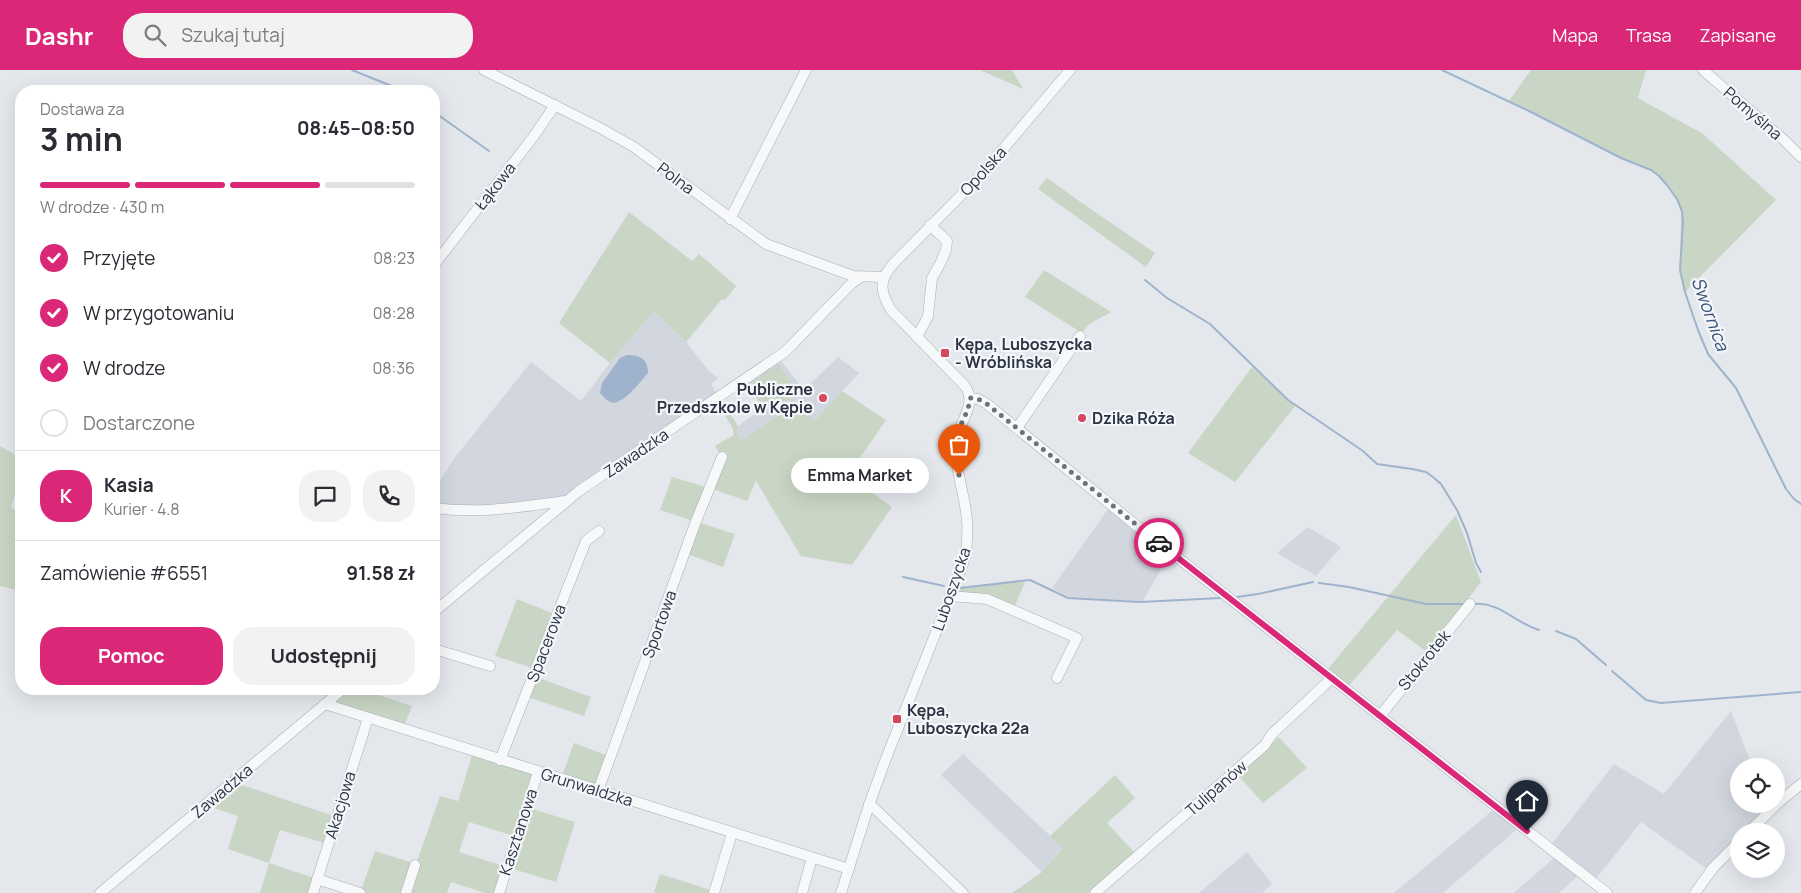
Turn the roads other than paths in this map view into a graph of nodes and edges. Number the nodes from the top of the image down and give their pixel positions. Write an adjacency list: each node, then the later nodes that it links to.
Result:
1 (484, 70): 5 (street, Polna)
2 (806, 70): 7 (street)
3 (1070, 70): 8 (street, Opolska)
4 (1703, 70): 6 (street, Pomyślna)
5 (555, 106): 7 (street, Polna); 9 (street, Łąkowa)
6 (1801, 158)
7 (730, 218): 10 (street, Polna)
8 (930, 225): 11 (street, Opolska); 13 (street)
9 (440, 257)
10 (865, 277): 11 (street, Polna); 17 (street, Zawadzka)
11 (883, 277): 13 (street)
12 (1080, 336): 15 (street)
13 (917, 337): 14 (street)
14 (970, 398): 15 (street); 20 (street, Luboszycka)
15 (1017, 428): 26 (street)
16 (722, 457): 34 (street, Sportowa)
17 (567, 501): 18 (street); 22 (street, Zawadzka)
18 (440, 509)
19 (600, 531): 31 (street, Spacerowa)
20 (950, 596): 25 (street); 35 (street, Luboszycka)
21 (1470, 604): 29 (street, Stokrotek)
22 (440, 607)
23 (440, 651): 24 (street)
24 (490, 666)
25 (1056, 678)
26 (1332, 678): 29 (street); 52 (street, Tulipanów)
27 (336, 695): 28 (street, Zawadzka)
28 (325, 704): 30 (street, Grunwaldzka); 43 (street, Zawadzka)
29 (1380, 716): 53 (street)
30 (368, 718): 31 (street, Grunwaldzka); 42 (street, Akacjowa)
31 (500, 760): 32 (street, Grunwaldzka)
32 (538, 772): 34 (street, Grunwaldzka); 47 (street, Kasztanowa)
33 (1801, 784): 36 (street)
34 (598, 791): 37 (street, Grunwaldzka)
35 (869, 805): 41 (street, Luboszycka); 51 (street)
36 (1758, 823)
37 (732, 833): 39 (street, Grunwaldzka); 48 (street)
38 (1730, 851): 54 (street)
39 (812, 858): 41 (street, Grunwaldzka); 49 (street)
40 (415, 865): 46 (street)
41 (849, 869): 50 (street, Luboszycka)
42 (317, 879): 44 (street, Akacjowa); 45 (street)
43 (100, 893)
44 (313, 893)
45 (360, 893)
46 (406, 893)
47 (499, 893)
48 (714, 893)
49 (802, 893)
50 (841, 893)
51 (963, 893)
52 (1095, 893)
53 (1606, 893)
54 (1694, 893)

